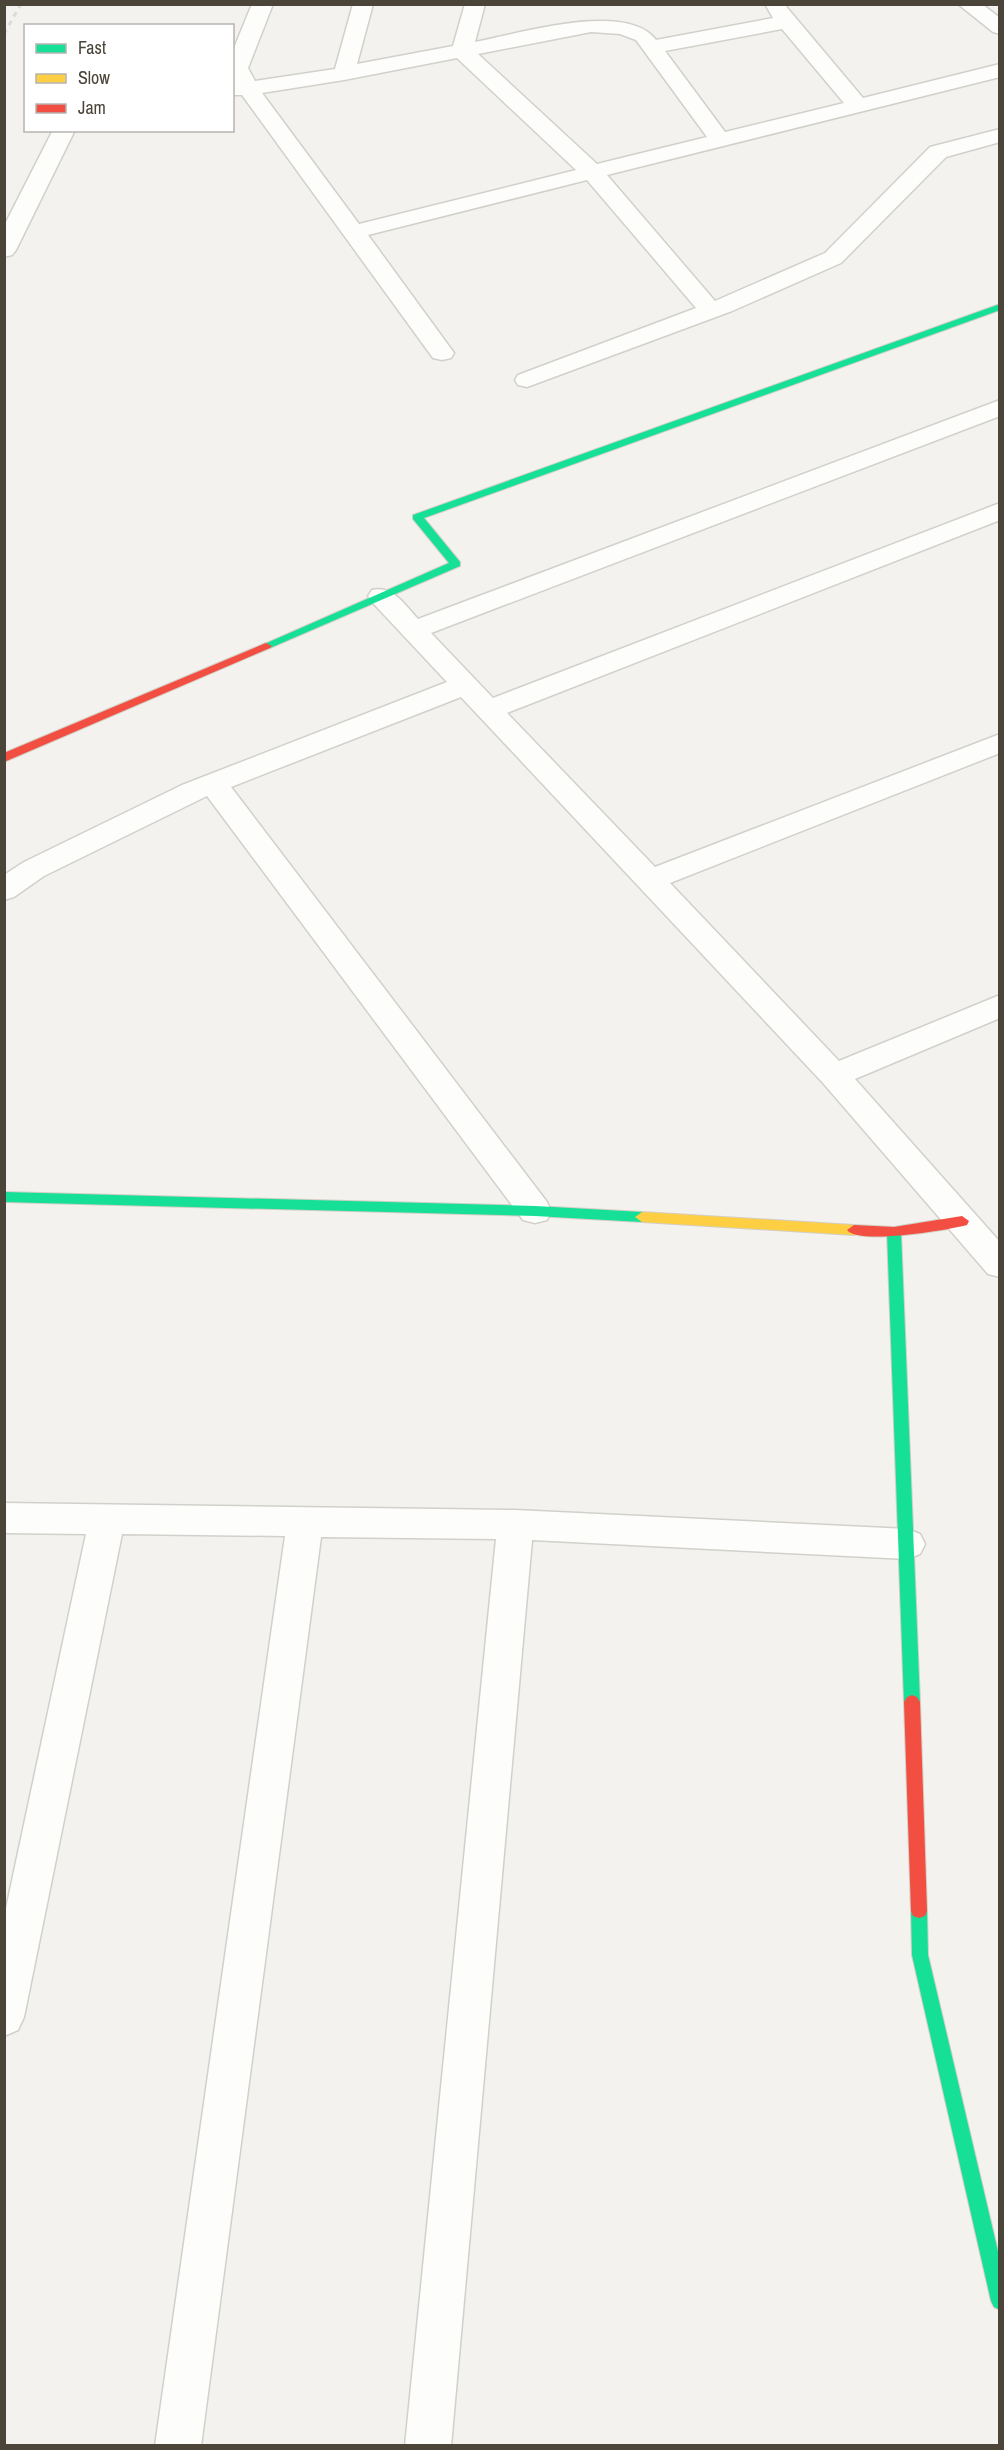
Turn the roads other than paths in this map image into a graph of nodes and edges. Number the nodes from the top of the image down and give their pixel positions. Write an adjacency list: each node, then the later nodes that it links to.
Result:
1 (263, 4): 12 (street)
2 (363, 4): 11 (street)
3 (475, 4): 9 (street)
4 (773, 4): 6 (street)
5 (968, 4): 7 (street)
6 (787, 22): 8 (street); 13 (street)
7 (999, 27)
8 (651, 47): 9 (street); 16 (street)
9 (462, 51): 11 (street); 17 (street)
10 (999, 70): 13 (street)
11 (344, 74): 12 (street)
12 (240, 88): 18 (street)
13 (857, 105): 16 (street)
14 (63, 132): 19 (street)
15 (999, 135): 21 (street)
16 (720, 140): 17 (street)
17 (592, 172): 18 (street); 21 (street)
18 (354, 232): 22 (street)
19 (4, 250)
20 (999, 307): 26 (street)
21 (711, 311): 23 (street)
22 (442, 353)
23 (527, 380)
24 (999, 407): 27 (street)
25 (999, 511): 29 (street)
26 (381, 596): 27 (street); 31 (street)
27 (413, 630): 28 (street)
28 (466, 685): 29 (street); 32 (street)
29 (489, 710): 33 (street)
30 (999, 743): 33 (street)
31 (4, 758)
32 (213, 784): 34 (street); 38 (street)
33 (650, 880): 36 (street)
34 (4, 890)
35 (999, 1006): 36 (street)
36 (834, 1075): 39 (street)
37 (4, 1197): 38 (street)
38 (535, 1211): 40 (street)
39 (962, 1221): 40 (street); 41 (street)
40 (894, 1232): 46 (street)
41 (999, 1264)
42 (4, 1518): 43 (street)
43 (107, 1520): 44 (street); 47 (street)
44 (305, 1522): 45 (street); 49 (street)
45 (515, 1525): 46 (street); 50 (street)
46 (907, 1544): 48 (street)
47 (4, 2016)
48 (999, 2301)
49 (178, 2445)
50 (428, 2445)

